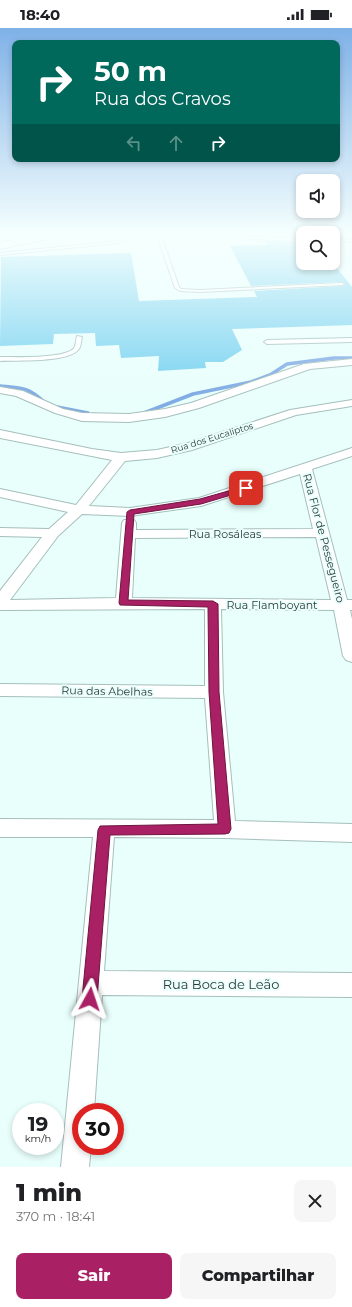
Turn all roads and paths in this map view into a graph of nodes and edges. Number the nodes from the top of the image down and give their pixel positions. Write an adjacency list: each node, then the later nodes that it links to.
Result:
1 (177, 288): 2 (lane)
2 (258, 288)
3 (79, 337): 6 (lane)
4 (352, 340): 5 (lane)
5 (267, 342)
6 (0, 359)
7 (352, 362): 8 (street)
8 (0, 390)
9 (352, 403): 12 (street, Rua dos Eucaliptos)
10 (0, 434): 12 (street, Rua dos Eucaliptos)
11 (352, 452): 13 (street)
12 (121, 457): 15 (street)
13 (305, 467): 16 (street); 19 (street, Rua Flor de Pessegueiro)
14 (0, 492): 15 (street)
15 (79, 510): 16 (street); 18 (street)
16 (130, 512): 20 (street)
17 (0, 532): 18 (street)
18 (53, 533): 21 (street)
19 (321, 533): 20 (street, Rua Rosáleas); 24 (street, Rua Flor de Pessegueiro)
20 (129, 534): 22 (street)
21 (0, 603): 22 (street, Rua Flamboyant)
22 (124, 603): 23 (street, Rua Flamboyant)
23 (213, 604): 24 (street, Rua Flamboyant); 27 (street)
24 (347, 605): 25 (street, Rua Flor de Pessegueiro)
25 (352, 656)
26 (0, 690): 27 (street, Rua das Abelhas)
27 (214, 692): 29 (street)
28 (0, 828): 30 (street)
29 (225, 829): 30 (street); 31 (street)
30 (104, 830): 32 (street)
31 (352, 833)
32 (91, 983): 33 (street, Rua Boca de Leão); 34 (street)
33 (352, 985)
34 (75, 1167)

